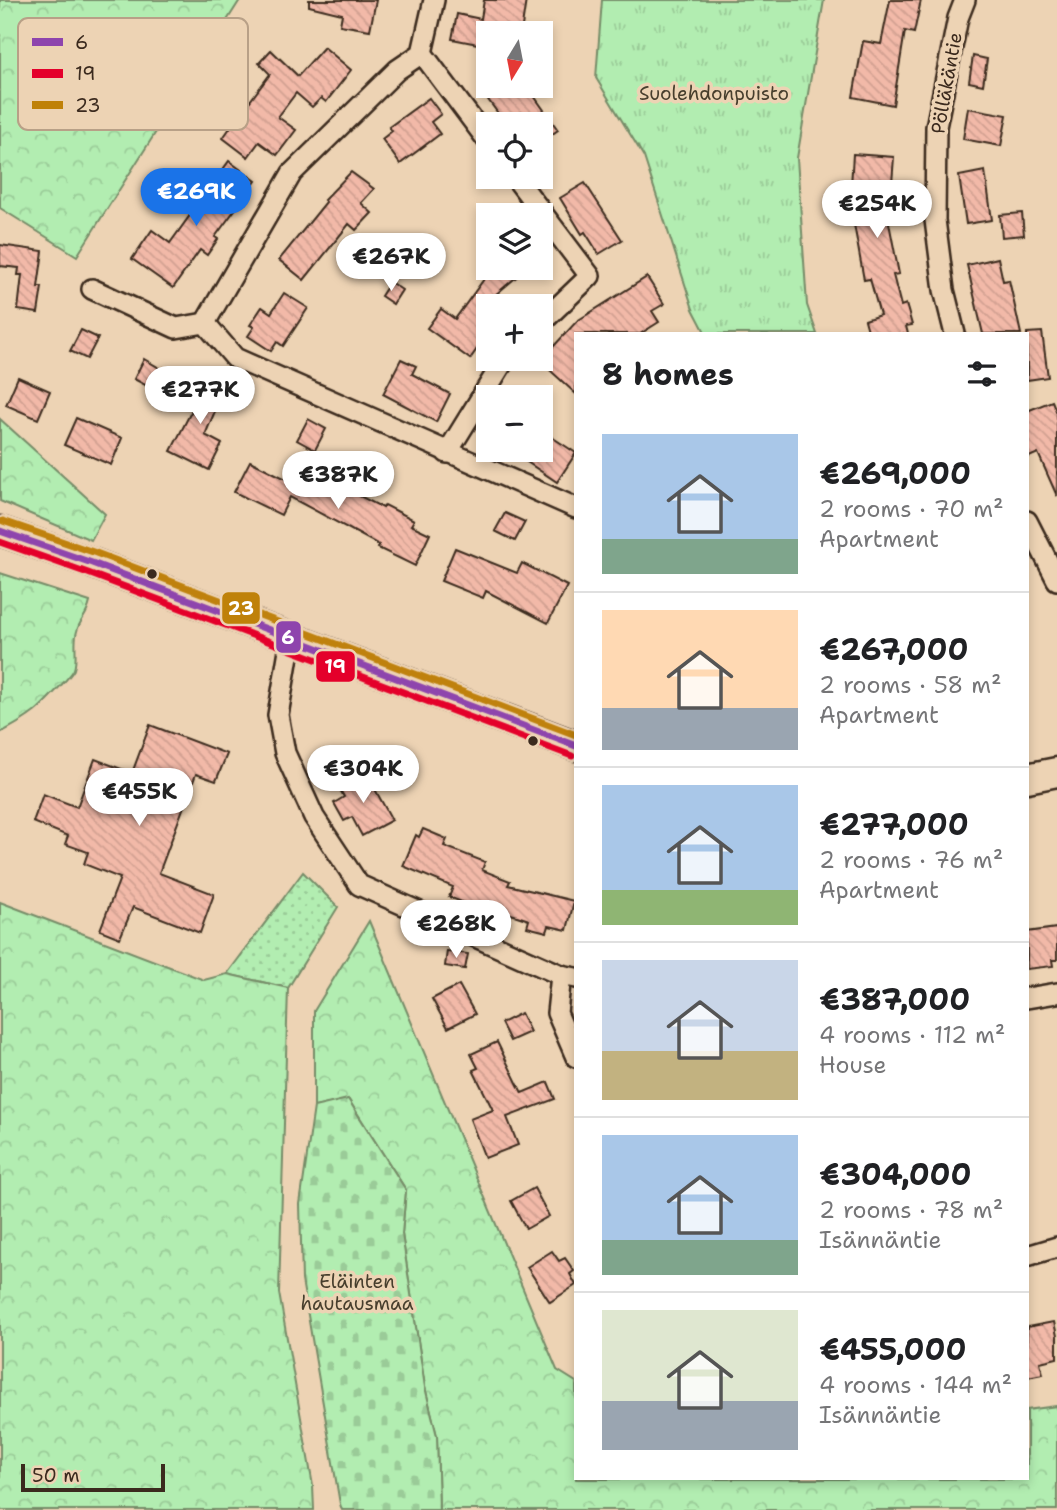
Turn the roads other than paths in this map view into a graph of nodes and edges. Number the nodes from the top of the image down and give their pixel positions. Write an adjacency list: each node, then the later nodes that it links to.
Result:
1 (434, 0): 3 (street)
2 (965, 0): 9 (street, Pölläkäntie)
3 (422, 53): 4 (street); 8 (street)
4 (476, 125)
5 (524, 189): 7 (street)
6 (92, 289): 8 (street)
7 (553, 311)
8 (205, 323): 11 (street)
9 (955, 332)
10 (498, 371): 11 (street)
11 (447, 453): 12 (street)
12 (574, 507)
13 (1029, 524): 15 (street)
14 (0, 531): 16 (main road)
15 (1057, 580)
16 (291, 638): 17 (main road); 20 (street)
17 (574, 745)
18 (1057, 772): 19 (main road)
19 (1029, 778)
20 (568, 976): 23 (street)
21 (1057, 993): 22 (street)
22 (1029, 998)
23 (574, 1052)
24 (1057, 1247): 25 (street)
25 (1029, 1255)

